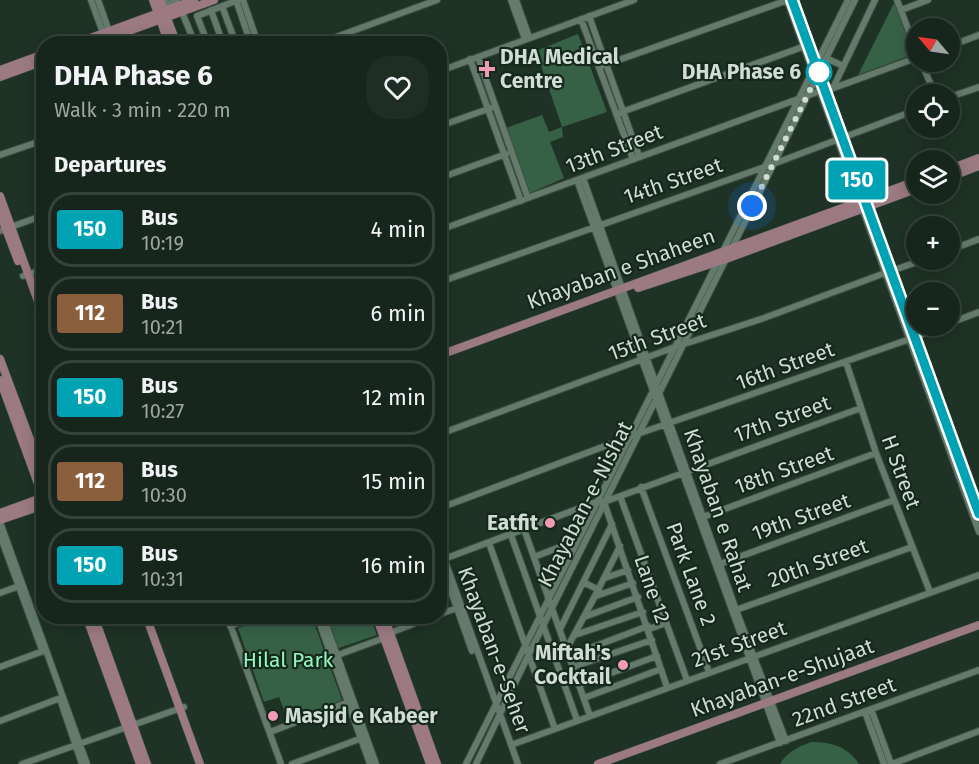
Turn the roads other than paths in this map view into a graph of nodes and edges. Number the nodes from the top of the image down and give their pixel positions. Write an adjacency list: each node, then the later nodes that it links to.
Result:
1 (91, 0): 28 (street)
2 (98, 0): 29 (street)
3 (194, 0): 18 (main road)
4 (214, 0): 18 (main road)
5 (236, 0): 19 (street); 37 (street)
6 (243, 0): 38 (street)
7 (437, 0): 39 (street)
8 (511, 0): 40 (street)
9 (516, 0): 40 (street)
10 (634, 0): 22 (street)
11 (787, 0): 42 (street); 49 (street)
12 (792, 0): 42 (street)
13 (848, 0): 53 (street, Khayaban-e-Nishat)
14 (855, 0): 45 (street, Khayaban-e-Nishat)
15 (875, 0): 50 (street)
16 (897, 0): 21 (street)
17 (928, 0): 21 (street)
18 (164, 6): 24 (main road); 24 (main road); 26 (main road); 26 (main road); 33 (street)
19 (222, 6): 20 (street); 36 (street)
20 (211, 10): 34 (street); 35 (street)
21 (901, 10): 25 (street)
22 (589, 16): 23 (street); 49 (street)
23 (581, 19): 40 (street); 49 (street)
24 (147, 20): 26 (main road); 30 (main road)
25 (906, 23)
26 (169, 32): 31 (main road); 32 (main road)
27 (979, 35): 41 (street)
28 (106, 36)
29 (107, 36)
30 (111, 36)
31 (169, 36)
32 (172, 36)
33 (188, 36)
34 (205, 36)
35 (220, 36)
36 (233, 36)
37 (248, 36)
38 (255, 36)
39 (339, 36)
40 (527, 38): 44 (street)
41 (960, 42)
42 (806, 46): 53 (street); 62 (street)
43 (36, 57): 52 (main road)
44 (478, 57): 46 (street); 61 (street)
45 (826, 58): 50 (street); 53 (street, Khayaban-e-Nishat)
46 (470, 59): 51 (street); 61 (street)
47 (906, 62): 56 (street)
48 (36, 64): 54 (main road)
49 (602, 66): 62 (street)
50 (843, 66): 56 (street)
51 (447, 67)
52 (0, 70)
53 (816, 72): 57 (street); 59 (street, Khayaban-e-Nishat); 60 (street, Khayaban-e-Nishat)
54 (0, 77)
55 (979, 87): 58 (street)
56 (833, 88): 57 (street)
57 (823, 91): 59 (street, 13th Street); 65 (street)
58 (960, 94)
59 (807, 96): 60 (street, 13th Street); 72 (street, Khayaban-e-Nishat)
60 (799, 98): 70 (street, 13th Street); 75 (street, Khayaban-e-Nishat)
61 (491, 108): 64 (street); 67 (street); 68 (street)
62 (619, 112): 70 (street)
63 (906, 114): 65 (street, 14th Street)
64 (447, 124)
65 (839, 138): 72 (street, 14th Street); 83 (street)
66 (36, 143): 69 (street)
67 (512, 152): 68 (street); 82 (street)
68 (504, 154): 77 (street); 82 (street)
69 (0, 156)
70 (636, 158): 78 (street, 13th Street)
71 (979, 158): 73 (main road)
72 (773, 164): 75 (street, 14th Street); 91 (street, Khayaban-e-Nishat)
73 (960, 165)
74 (979, 166): 76 (main road)
75 (765, 167): 86 (street, 14th Street); 92 (street, Khayaban-e-Nishat)
76 (960, 173)
77 (447, 175)
78 (580, 179): 82 (street, 13th Street); 86 (street, Khayaban e Rahat)
79 (906, 185): 83 (main road, Khayaban e Shaheen)
80 (906, 192): 83 (main road, Khayaban e Shaheen)
81 (0, 196): 88 (main road)
82 (524, 199): 87 (street, 13th Street)
83 (863, 204): 91 (main road, Khayaban e Shaheen); 92 (main road, Khayaban e Shaheen); 95 (street)
84 (0, 213): 88 (main road)
85 (36, 218): 88 (street)
86 (596, 225): 97 (street, 14th Street); 98 (street, Khayaban e Rahat)
87 (447, 227)
88 (6, 229): 96 (main road)
89 (979, 239): 90 (street)
90 (960, 246)
91 (732, 248): 92 (main road, Khayaban e Shaheen)
92 (722, 257): 98 (main road, Khayaban e Shaheen); 104 (street, Khayaban-e-Nishat); 105 (street, Khayaban-e-Nishat)
93 (906, 266): 95 (street, 15th Street)
94 (36, 272): 96 (street)
95 (888, 272): 103 (street); 104 (street, 15th Street)
96 (25, 275): 99 (main road)
97 (447, 279)
98 (620, 292): 106 (main road, Khayaban e Shaheen); 107 (main road, Khayaban e Shaheen); 109 (street, Khayaban e Rahat)
99 (36, 304)
100 (979, 312): 101 (street)
101 (960, 319)
102 (917, 336): 103 (street, 16th Street)
103 (912, 338): 110 (street, 16th Street); 111 (street)
104 (683, 345): 105 (street, 15th Street); 113 (street, Khayaban-e-Nishat)
105 (675, 347): 109 (street, 15th Street); 113 (street, Khayaban-e-Nishat)
106 (447, 353)
107 (447, 357)
108 (0, 358): 120 (main road)
109 (645, 359): 113 (street, Khayaban e Rahat); 116 (street, 15th Street)
110 (846, 362): 114 (street, H Street); 115 (street, 16th Street)
111 (925, 373): 132 (street); 137 (street)
112 (0, 380): 122 (main road)
113 (657, 391): 115 (street, Khayaban e Rahat); 117 (street, Khayaban-e-Nishat); 118 (street, Khayaban-e-Nishat)
114 (861, 408): 119 (street, H Street); 121 (street, 17th Street)
115 (668, 425): 117 (street, 16th Street); 121 (street, Khayaban e Rahat)
116 (447, 431)
117 (639, 434): 118 (street); 128 (street, Khayaban-e-Nishat)
118 (629, 437): 127 (street, Khayaban-e-Nishat); 130 (street)
119 (876, 453): 125 (street, H Street); 133 (street, 18th Street)
120 (36, 455)
121 (684, 472): 123 (street, 17th Street); 133 (street, Khayaban e Rahat); 193 (street, Khayaban e Rahat)
122 (36, 480)
123 (641, 488): 124 (street, 17th Street); 198 (street, Park Lane 2)
124 (620, 496): 128 (street, 17th Street); 166 (street)
125 (894, 500): 143 (street, H Street); 146 (street, 19th Street)
126 (36, 502): 131 (main road)
127 (596, 502): 128 (street, 17th Street); 136 (street, 17th Street); 140 (street, Khayaban-e-Nishat)
128 (604, 502): 135 (street, Lane 12); 160 (street, Khayaban-e-Nishat)
129 (36, 503): 134 (main road)
130 (447, 505)
131 (0, 513)
132 (979, 514)
133 (703, 517): 146 (street, Khayaban e Rahat)
134 (0, 521): 153 (street)
135 (612, 524): 142 (street, Lane 12); 151 (street)
136 (524, 529): 139 (street, 17th Street); 144 (street)
137 (979, 531)
138 (0, 535): 153 (street)
139 (511, 535): 141 (street, 17th Street); 164 (street)
140 (578, 540): 144 (street); 158 (street, Khayaban-e-Nishat)
141 (489, 543): 145 (street, 17th Street); 186 (street)
142 (620, 546): 147 (street, Lane 12); 150 (street)
143 (912, 547): 154 (street, H Street); 161 (street, 20th Street)
144 (534, 557): 158 (street)
145 (447, 558)
146 (720, 564): 161 (street, Khayaban e Rahat)
147 (628, 570): 150 (street); 152 (street, Lane 12)
148 (447, 574): 159 (street, Khayaban-e-Seher)
149 (979, 575): 154 (street, 21st Street)
150 (605, 578): 156 (street)
151 (583, 582): 156 (street); 181 (street)
152 (633, 583): 156 (street); 157 (street, Lane 12)
153 (21, 586): 155 (street); 188 (street)
154 (930, 592): 193 (street, 21st Street)
155 (0, 593)
156 (597, 593): 165 (street)
157 (638, 597): 163 (street, Lane 12); 165 (street)
158 (549, 598): 160 (street); 164 (street, Khayaban-e-Nishat)
159 (459, 607): 162 (street); 206 (street, Khayaban-e-Seher)
160 (552, 608): 179 (street, Khayaban-e-Nishat); 181 (street)
161 (736, 610): 193 (street, Khayaban e Rahat)
162 (447, 611)
163 (643, 612): 180 (street, Lane 12); 184 (street)
164 (540, 616): 179 (street); 186 (street, Khayaban-e-Nishat)
165 (584, 617): 184 (street)
166 (666, 623): 180 (street); 199 (street)
167 (89, 624): 213 (main road)
168 (97, 624): 213 (main road)
169 (149, 624): 207 (main road)
170 (154, 624): 207 (main road)
171 (235, 624): 178 (street)
172 (320, 624): 190 (street)
173 (325, 624): 190 (street)
174 (381, 624): 183 (main road)
175 (385, 624): 183 (main road)
176 (414, 624): 183 (street)
177 (979, 625): 205 (main road, Khayaban-e-Shujaat)
178 (230, 626): 216 (street)
179 (543, 626): 189 (street, Khayaban-e-Nishat); 211 (street)
180 (648, 627): 185 (street, Lane 12); 191 (street)
181 (560, 629): 187 (street)
182 (979, 630): 205 (main road, Khayaban-e-Shujaat)
183 (387, 635): 190 (street); 232 (main road); 233 (main road)
184 (574, 635): 187 (street)
185 (652, 640): 192 (street, Lane 12); 195 (street)
186 (526, 645): 189 (street); 206 (street, Khayaban-e-Nishat)
187 (567, 648): 191 (street)
188 (44, 651): 194 (street); 202 (street)
189 (529, 654): 210 (street, Khayaban-e-Nishat); 214 (street)
190 (334, 656): 204 (street)
191 (569, 656): 195 (street)
192 (657, 656): 196 (street, Lane 12); 200 (street)
193 (751, 657): 198 (street, 21st Street); 205 (street, Khayaban e Rahat)
194 (0, 667)
195 (573, 667): 200 (street)
196 (661, 669): 201 (street, Lane 12); 203 (street)
197 (979, 670): 208 (street, 22nd Street)
198 (709, 672): 199 (street, 21st Street)
199 (687, 680): 201 (street, 21st Street)
200 (579, 685): 203 (street)
201 (668, 687): 209 (street, 21st Street)
202 (62, 698): 212 (street); 219 (street)
203 (584, 698): 209 (street)
204 (350, 701): 216 (street); 217 (street)
205 (769, 704): 218 (street, Khayaban e Rahat); 237 (main road, Khayaban-e-Shujaat); 238 (main road, Khayaban-e-Shujaat)
206 (495, 707): 210 (street, Khayaban-e-Seher); 234 (street, Khayaban-e-Nishat)
207 (182, 708): 213 (street); 226 (main road); 227 (main road)
208 (868, 710): 218 (street, 22nd Street); 240 (street); 241 (street)
209 (590, 716): 211 (street, 21st Street)
210 (499, 717): 220 (street, Khayaban-e-Seher); 235 (street, Khayaban-e-Nishat); 236 (street, Khayaban-e-Seher)
211 (577, 720): 214 (street, 21st Street)
212 (0, 721)
213 (130, 725): 219 (street); 224 (main road); 225 (main road)
214 (555, 729): 220 (street, 21st Street)
215 (979, 731): 241 (street)
216 (270, 732): 228 (street)
217 (363, 737): 229 (street); 230 (street); 231 (street)
218 (783, 742): 239 (street, 22nd Street)
219 (77, 744): 221 (street); 222 (street); 223 (street)
220 (511, 746): 236 (street, Khayaban-e-Seher)
221 (22, 764)
222 (82, 764)
223 (87, 764)
224 (140, 764)
225 (147, 764)
226 (200, 764)
227 (204, 764)
228 (282, 764)
229 (292, 764)
230 (370, 764)
231 (376, 764)
232 (430, 764)
233 (437, 764)
234 (466, 764)
235 (476, 764)
236 (516, 764)
237 (598, 764)
238 (610, 764)
239 (720, 764)
240 (884, 764)
241 (891, 764)

